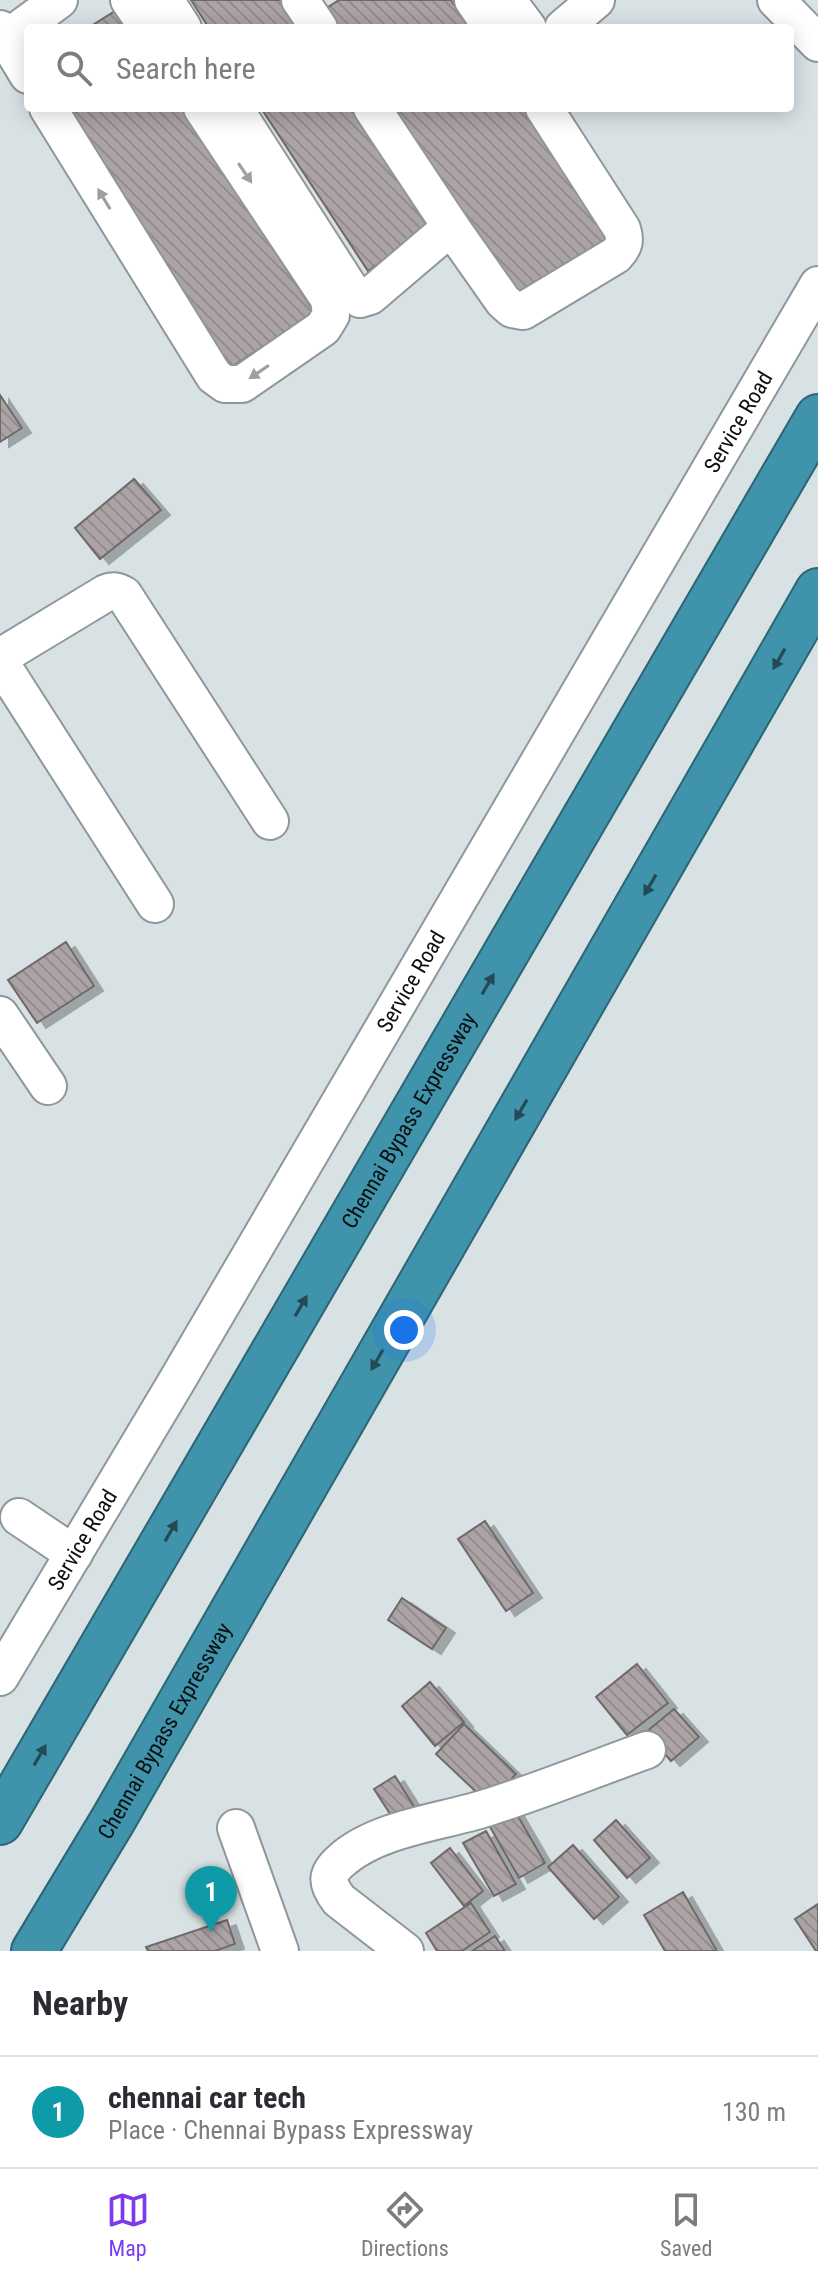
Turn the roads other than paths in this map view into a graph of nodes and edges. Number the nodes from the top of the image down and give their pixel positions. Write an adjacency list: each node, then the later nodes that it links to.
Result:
1 (59, 0): 15 (street)
2 (129, 0): 9 (street)
3 (165, 0): 10 (street)
4 (300, 0): 11 (street)
5 (473, 0): 12 (street)
6 (507, 0): 13 (street)
7 (596, 0): 14 (street)
8 (776, 0): 16 (street)
9 (145, 24)
10 (180, 24)
11 (316, 24)
12 (489, 24)
13 (525, 24)
14 (568, 24)
15 (3, 34): 17 (street)
16 (818, 43)
17 (24, 68)
18 (50, 112): 19 (street, one-way to 18)
19 (205, 112)
20 (237, 112): 23 (street)
21 (375, 112): 23 (street)
22 (547, 112): 23 (street)
23 (451, 227)
24 (818, 285): 33 (street, Service Road)
25 (818, 417): 36 (highway, Chennai Bypass Expressway, one-way to 25)
26 (818, 591): 38 (highway, Chennai Bypass Expressway, one-way to 38)
27 (0, 660): 28 (street); 29 (street)
28 (270, 821)
29 (155, 904)
30 (0, 1015): 31 (street)
31 (48, 1086)
32 (19, 1517): 33 (street)
33 (74, 1554): 34 (street, Service Road)
34 (0, 1677)
35 (647, 1750): 40 (street)
36 (0, 1822)
37 (236, 1828): 39 (street)
38 (34, 1951)
39 (280, 1951)
40 (405, 1951)

